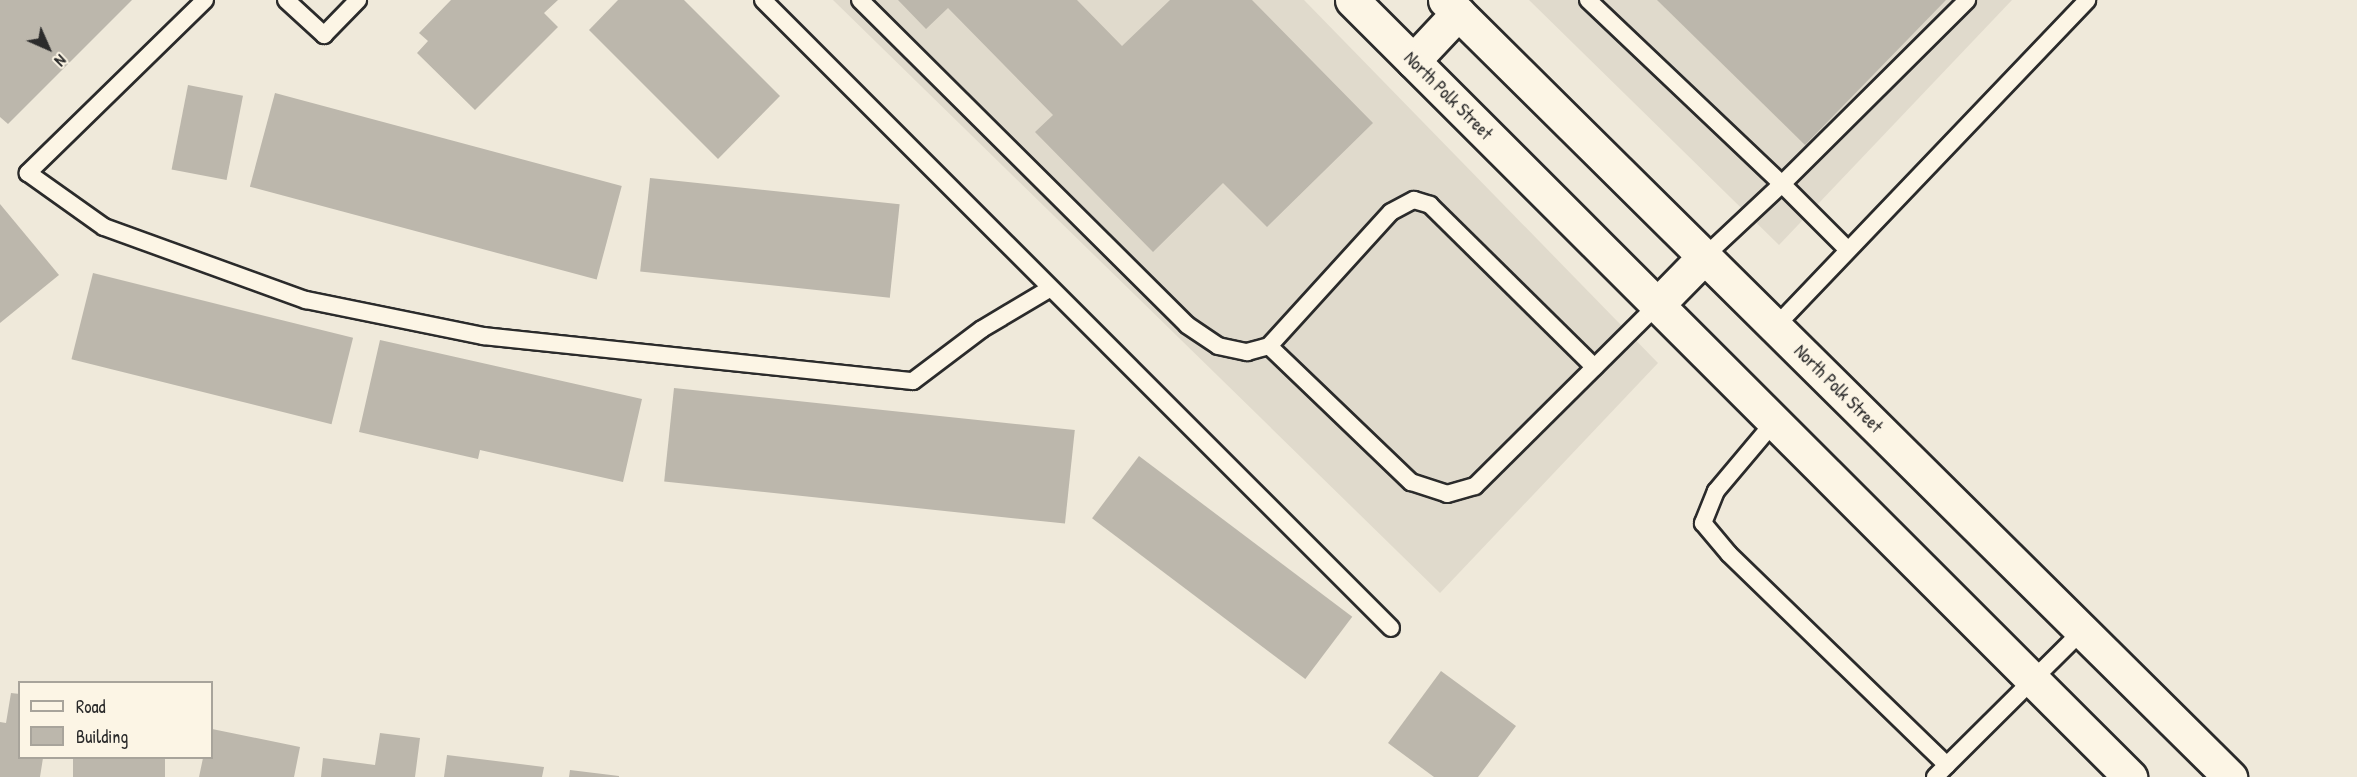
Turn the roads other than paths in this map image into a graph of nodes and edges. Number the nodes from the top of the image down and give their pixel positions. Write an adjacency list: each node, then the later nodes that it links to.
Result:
1 (205, 0): 15 (lane)
2 (286, 0): 3 (lane)
3 (358, 0)
4 (763, 0): 15 (lane)
5 (860, 0): 18 (lane)
6 (1352, 0): 11 (main road, North Polk Street)
7 (1588, 0): 12 (lane)
8 (1967, 0): 12 (lane)
9 (2087, 0): 13 (lane)
10 (1458, 4): 11 (main road); 14 (main road, North Polk Street)
11 (1413, 61): 16 (main road, North Polk Street)
12 (1782, 184): 13 (lane); 14 (lane)
13 (1848, 250): 17 (lane)
14 (1704, 257): 16 (main road); 17 (main road, North Polk Street)
15 (1049, 289): 21 (lane)
16 (1657, 305): 19 (lane); 20 (main road, North Polk Street)
17 (1775, 327): 22 (main road, North Polk Street)
18 (1269, 346): 19 (lane); 19 (lane)
19 (1594, 367)
20 (1775, 422): 23 (main road, North Polk Street); 24 (lane)
21 (1390, 628)
22 (2082, 631): 23 (lane); 26 (main road, North Polk Street)
23 (2035, 681): 24 (lane); 25 (main road, North Polk Street)
24 (1941, 771)
25 (2130, 777)
26 (2230, 777)

